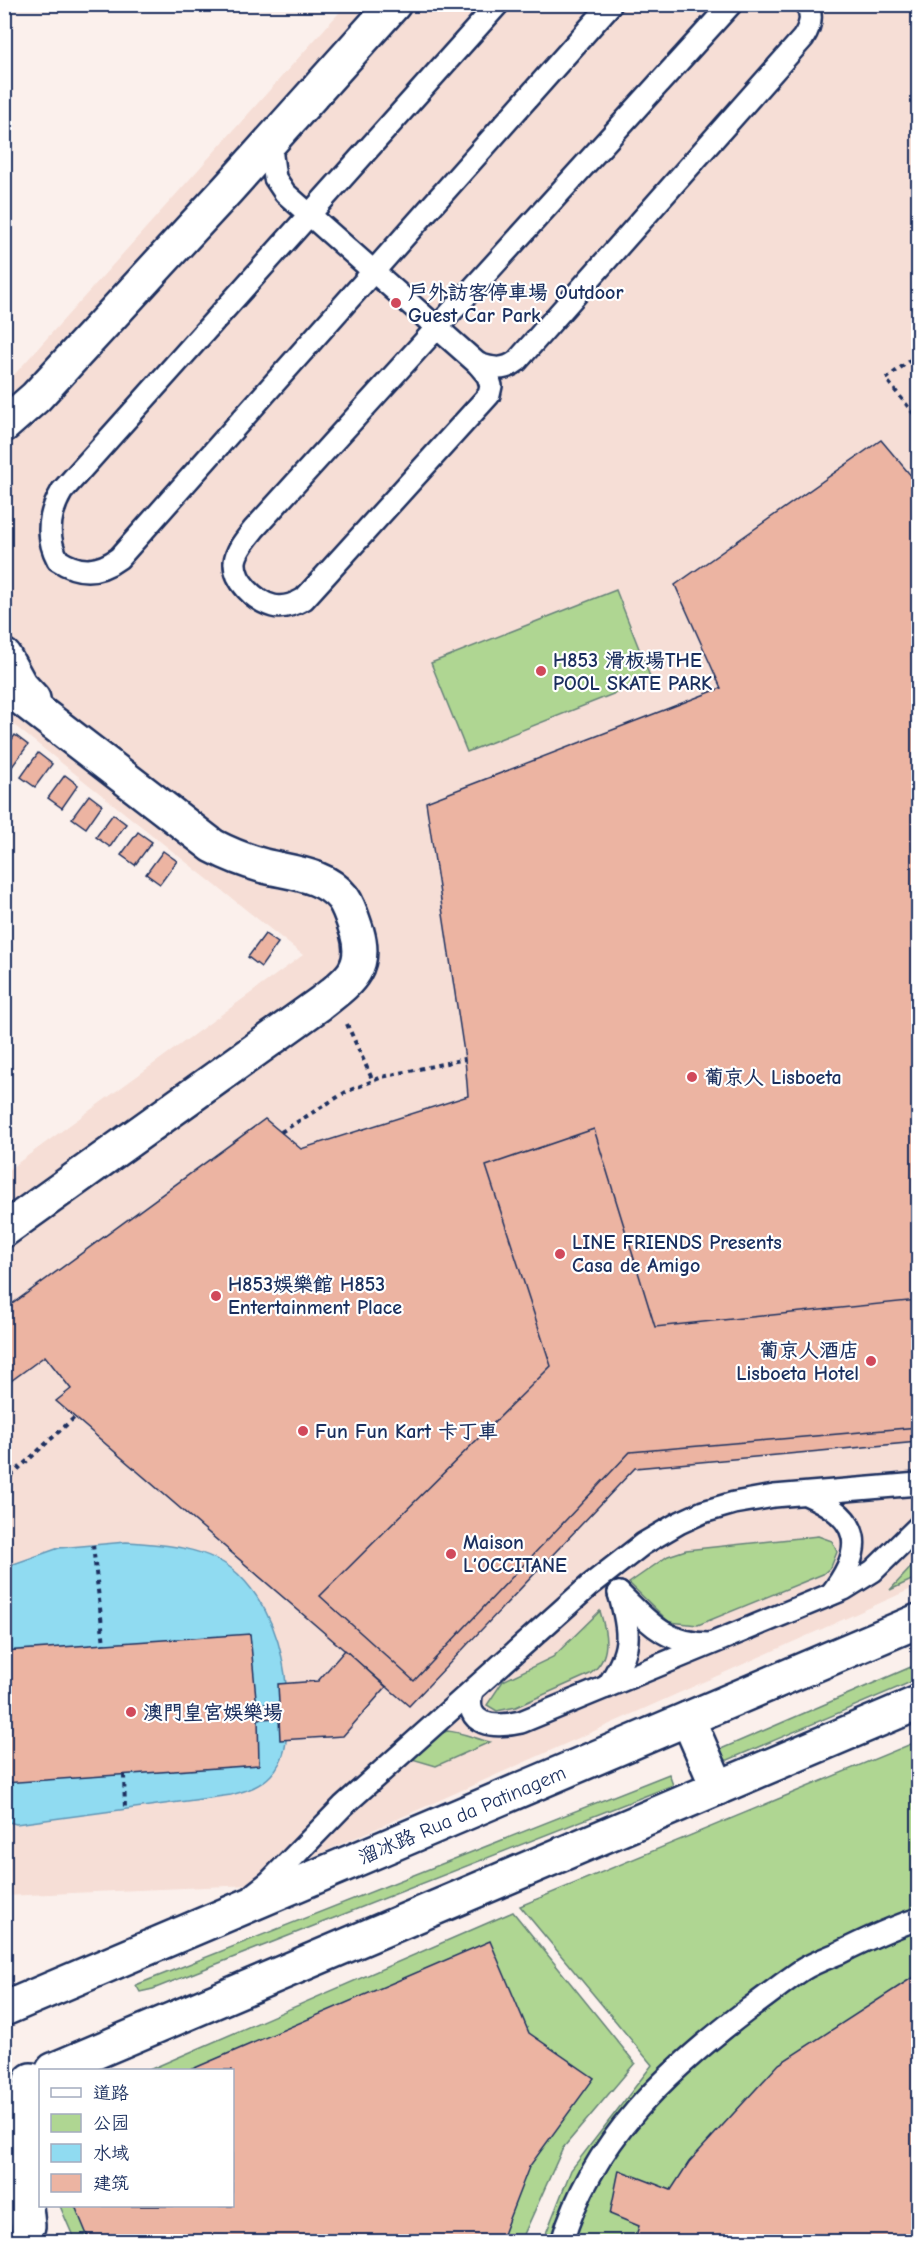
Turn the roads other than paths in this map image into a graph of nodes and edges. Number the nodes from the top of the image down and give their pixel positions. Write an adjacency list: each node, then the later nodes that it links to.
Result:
1 (394, 4): 6 (street)
2 (498, 4): 9 (lane)
3 (610, 4): 10 (lane)
4 (731, 4): 11 (lane)
5 (806, 4): 12 (lane)
6 (270, 141): 7 (street); 8 (lane)
7 (228, 189): 8 (lane); 13 (street)
8 (285, 193): 9 (lane)
9 (309, 215): 10 (lane); 10 (lane)
10 (372, 271): 11 (lane)
11 (436, 328): 12 (lane); 12 (lane)
12 (478, 364)
13 (36, 397): 14 (street); 15 (street)
14 (4, 425)
15 (4, 446)
16 (4, 656): 18 (street)
17 (4, 685): 18 (street)
18 (56, 725): 19 (street)
19 (4, 1230)
20 (918, 1484): 21 (lane)
21 (808, 1494): 23 (lane); 27 (lane)
22 (918, 1527): 23 (lane)
23 (831, 1595): 25 (lane)
24 (918, 1621): 29 (street, 溜冰路 Rua da Patinagem)
25 (712, 1645): 26 (lane); 26 (lane)
26 (607, 1687): 27 (lane)
27 (472, 1691): 31 (lane)
28 (918, 1703): 30 (street)
29 (688, 1719): 30 (street); 31 (street, 溜冰路 Rua da Patinagem)
30 (718, 1788): 34 (street)
31 (226, 1915): 33 (street, 溜冰路 Rua da Patinagem)
32 (918, 1919): 39 (lane)
33 (4, 2009)
34 (56, 2069)
35 (39, 2076): 36 (street)
36 (23, 2083): 38 (street)
37 (4, 2188): 38 (street)
38 (32, 2234)
39 (562, 2241)

